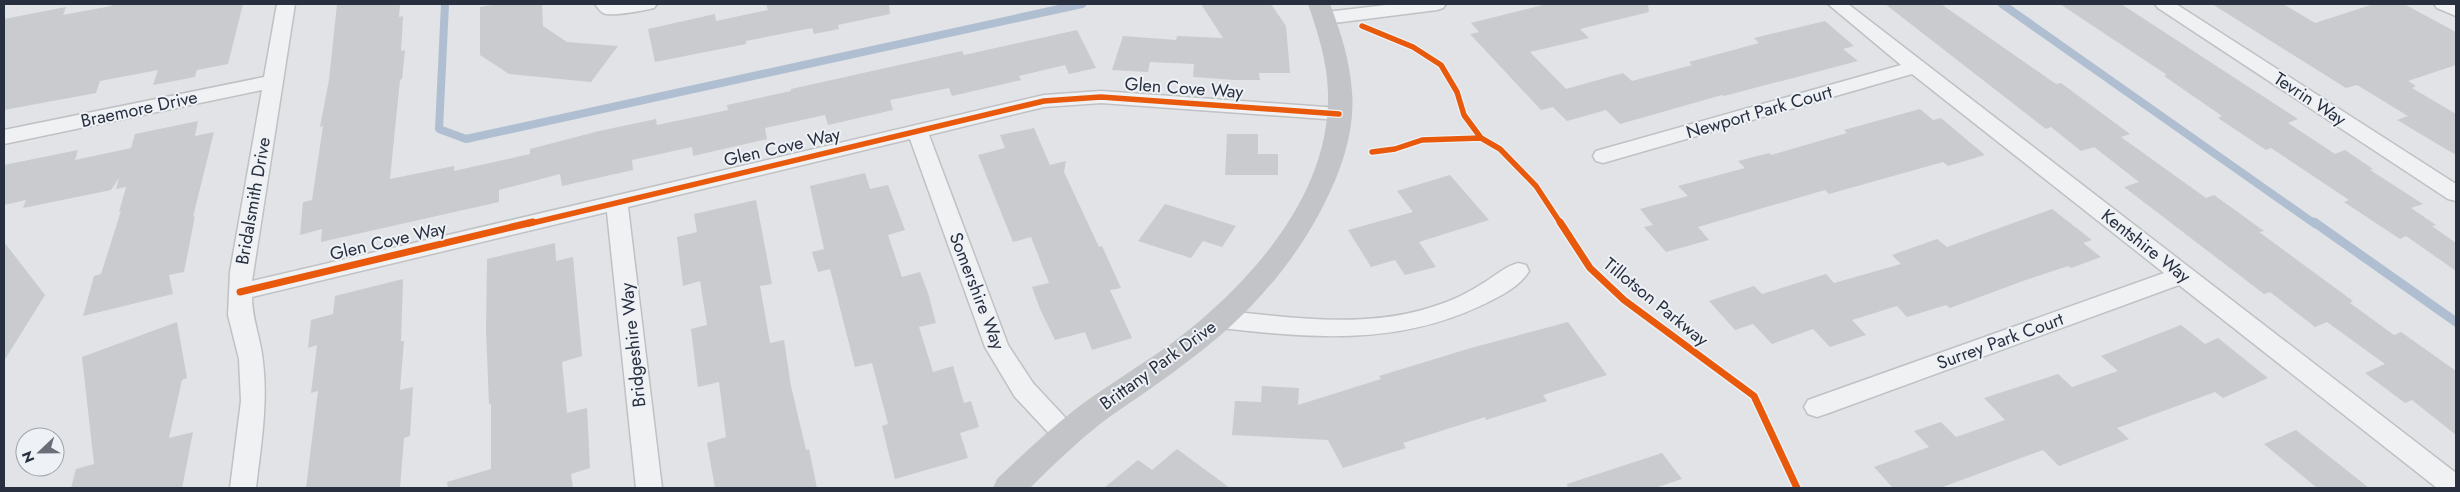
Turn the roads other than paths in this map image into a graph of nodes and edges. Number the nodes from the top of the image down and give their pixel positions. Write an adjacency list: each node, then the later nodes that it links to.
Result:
1 (286, 4): 11 (street, Bridalsmith Drive)
2 (604, 4): 3 (street)
3 (648, 4)
4 (1436, 4): 8 (street)
5 (1837, 4): 10 (street, Kentshire Way)
6 (2164, 4): 16 (street, Tevrin Way)
7 (2443, 4): 9 (street)
8 (1322, 11): 12 (street, Brittany Park Drive)
9 (2456, 11)
10 (1914, 67): 15 (street, Newport Park Court); 19 (street, Kentshire Way)
11 (274, 81): 14 (street, Braemore Drive); 20 (street, Bridalsmith Drive)
12 (1339, 114): 13 (street, Glen Cove Way); 21 (street, Brittany Park Drive)
13 (917, 130): 17 (street, Glen Cove Way); 23 (street, Somershire Way)
14 (4, 137)
15 (1603, 156)
16 (2456, 194)
17 (617, 202): 20 (street, Glen Cove Way); 25 (street, Bridgeshire Way)
18 (1518, 271): 21 (street)
19 (2184, 275): 22 (street, Surrey Park Court); 27 (street, Kentshire Way)
20 (240, 292): 24 (street, Bridalsmith Drive)
21 (1220, 319): 23 (street, Brittany Park Drive)
22 (1816, 407)
23 (1066, 434): 26 (street, Brittany Park Drive)
24 (243, 488)
25 (649, 488)
26 (1009, 488)
27 (2456, 488)

